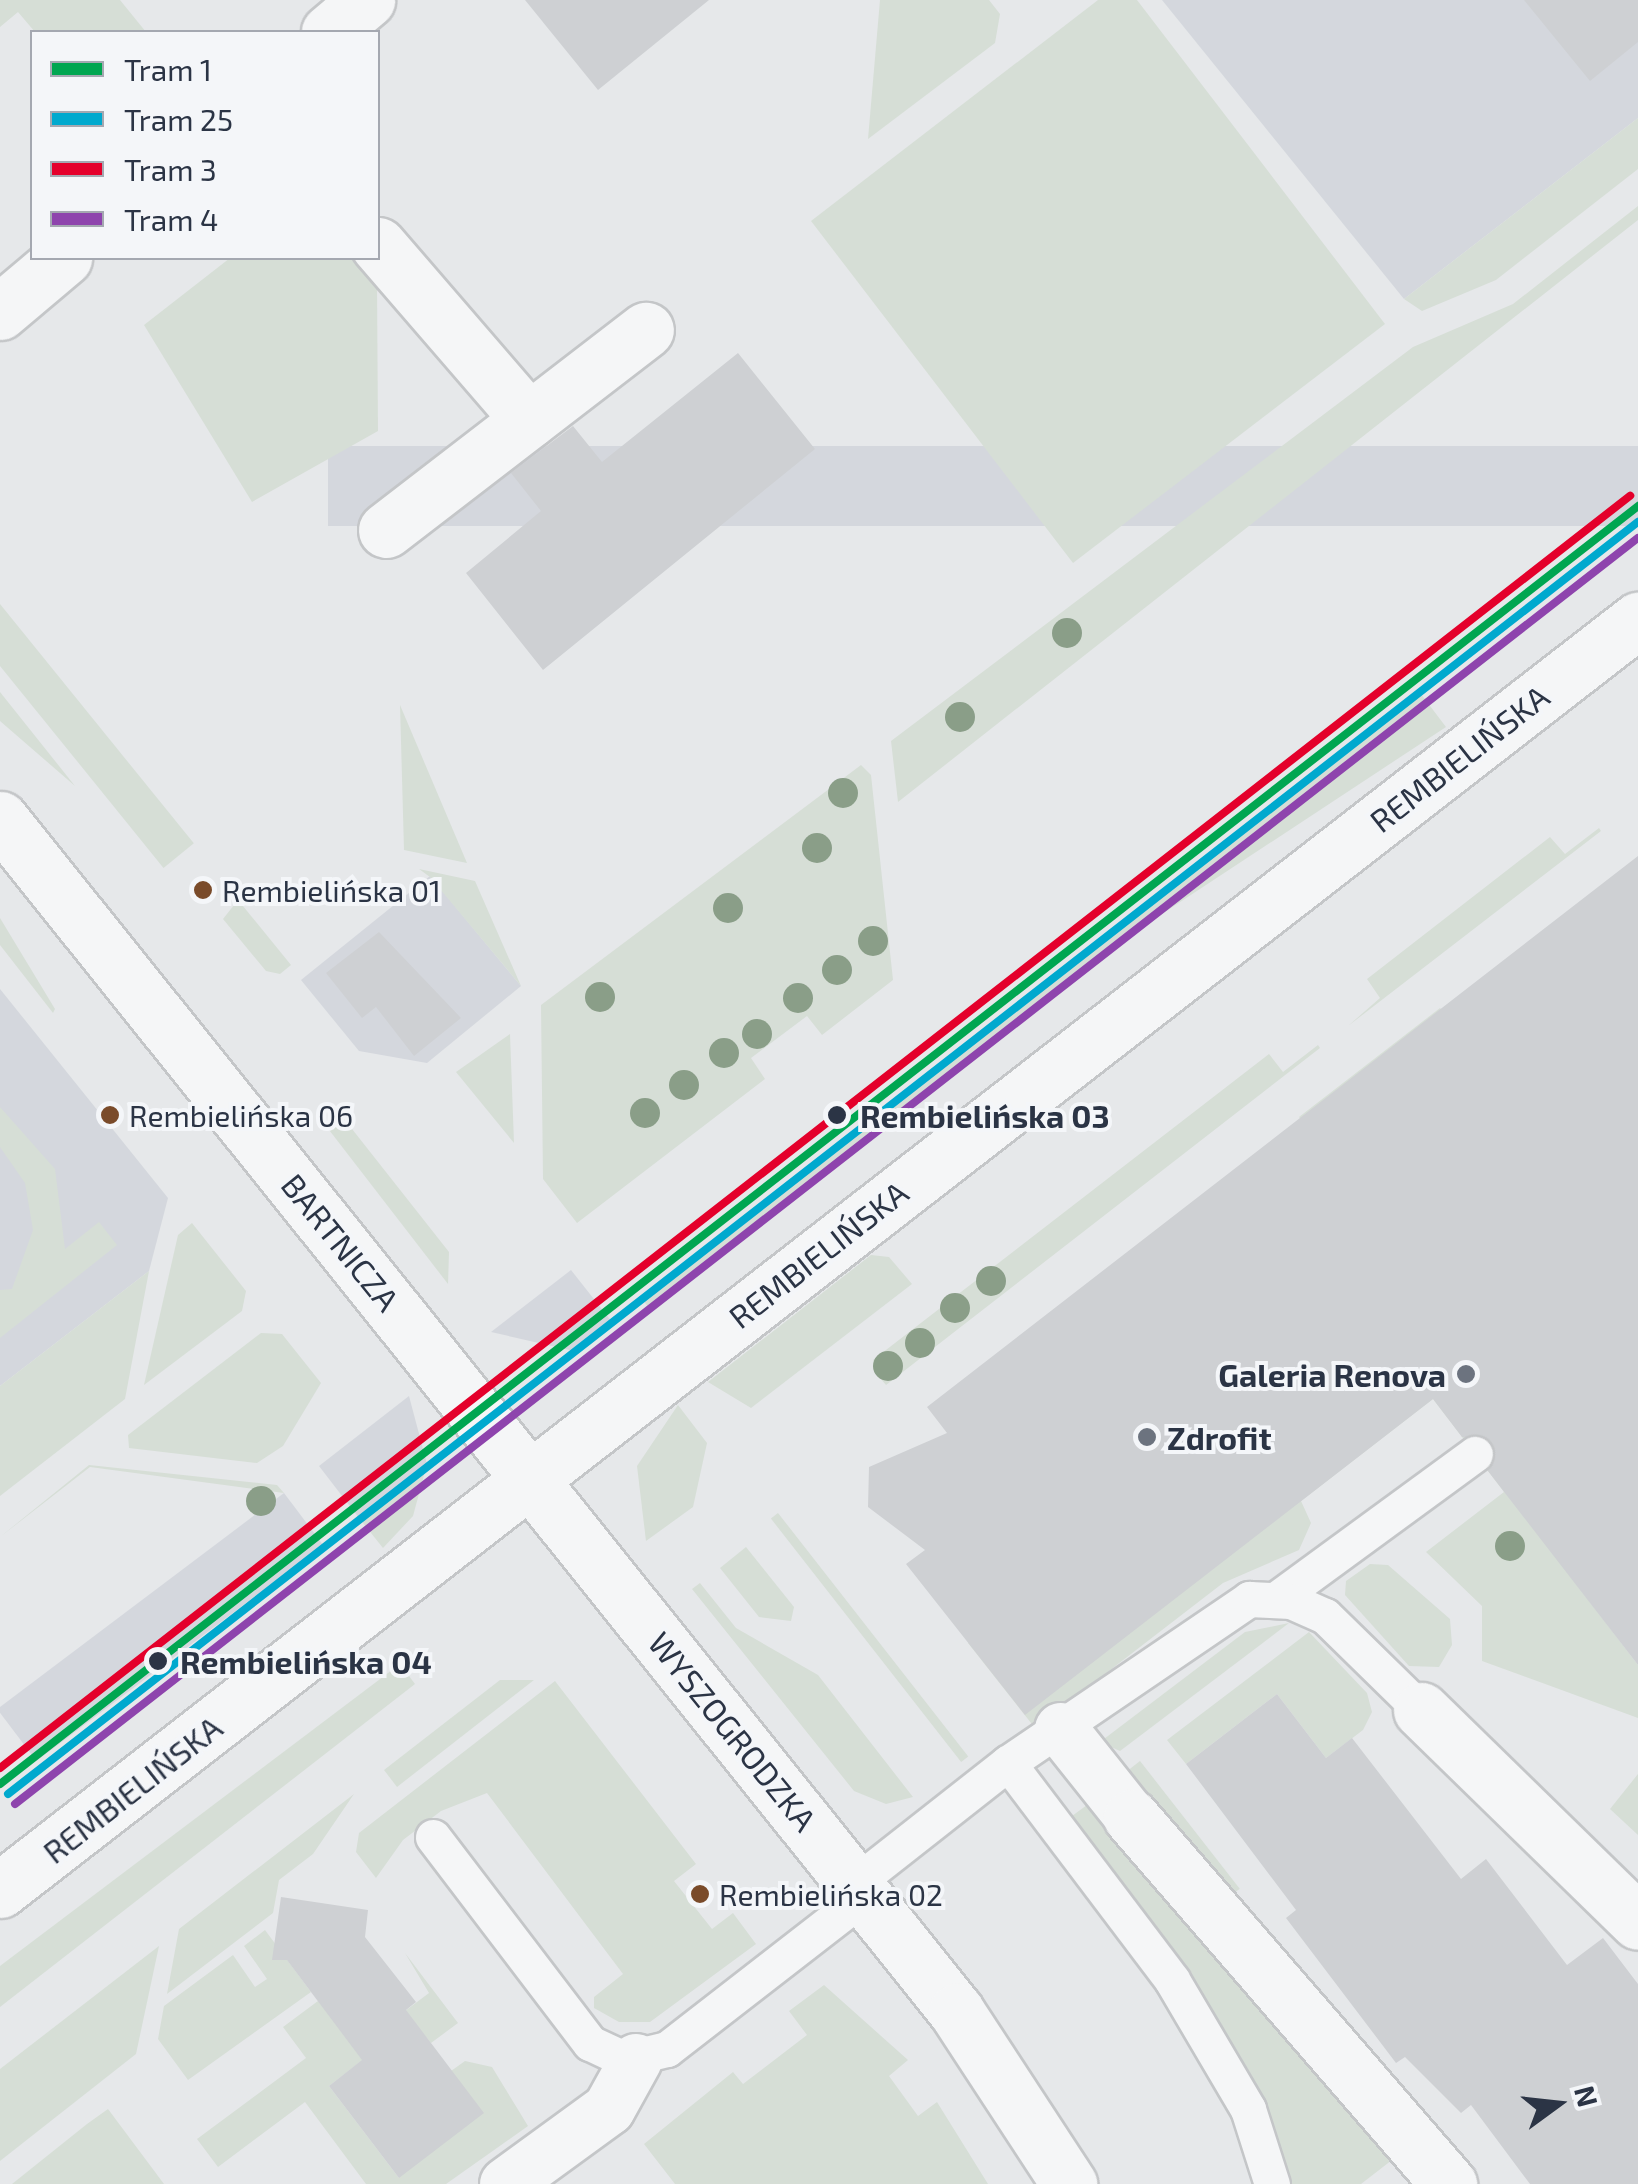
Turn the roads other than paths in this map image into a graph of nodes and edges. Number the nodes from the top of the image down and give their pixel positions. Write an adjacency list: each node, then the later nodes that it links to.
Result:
1 (368, 0): 2 (street)
2 (331, 30)
3 (380, 246): 7 (street)
4 (62, 260): 5 (street)
5 (0, 312)
6 (646, 330): 7 (street)
7 (529, 420): 8 (street)
8 (386, 530)
9 (1638, 620): 12 (street, REMBIELIŃSKA)
10 (0, 819): 12 (street, BARTNICZA)
11 (1475, 1454): 13 (lane)
12 (530, 1478): 19 (street, REMBIELIŃSKA); 20 (street, WYSZOGRODZKA)
13 (1278, 1598): 14 (lane); 15 (lane)
14 (1420, 1710): 21 (street)
15 (1061, 1729): 16 (lane); 17 (street)
16 (1008, 1762): 20 (lane); 25 (lane)
17 (1131, 1817): 26 (street)
18 (432, 1837): 22 (lane)
19 (0, 1890)
20 (859, 1890): 22 (lane); 24 (street, WYSZOGRODZKA)
21 (1638, 1922)
22 (636, 2060): 23 (street)
23 (506, 2184)
24 (1069, 2184)
25 (1272, 2184)
26 (1448, 2184)

